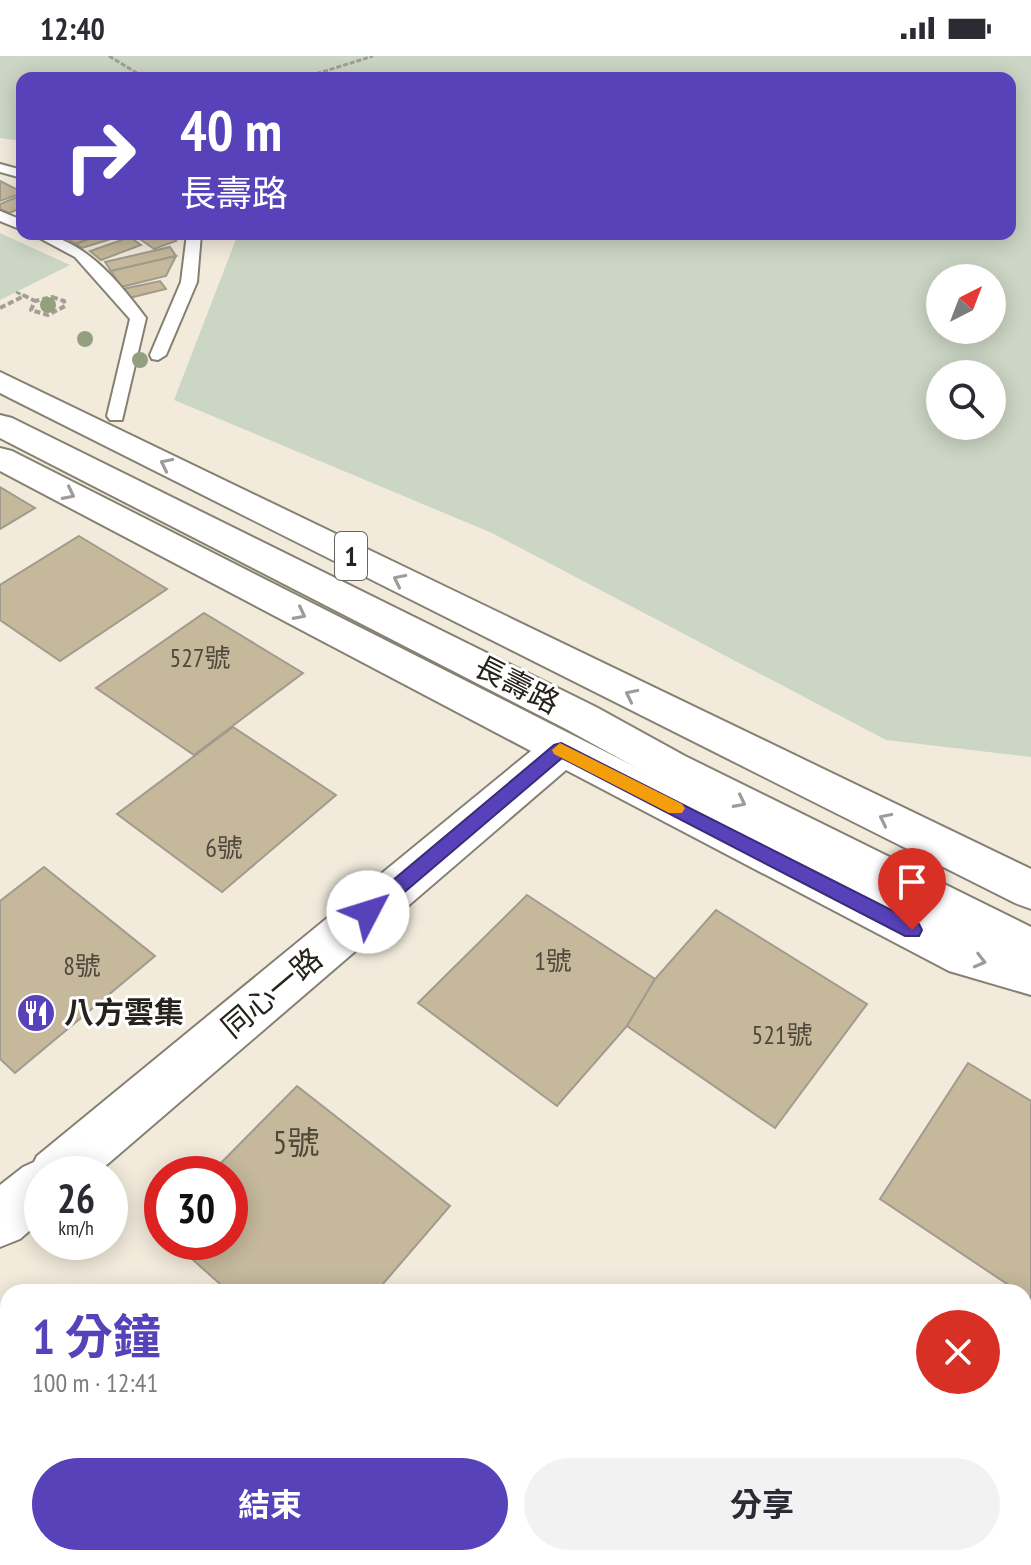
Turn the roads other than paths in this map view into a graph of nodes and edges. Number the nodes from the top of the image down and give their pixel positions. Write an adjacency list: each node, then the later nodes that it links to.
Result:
1 (51, 240): 5 (lane)
2 (194, 240): 3 (lane)
3 (158, 355)
4 (0, 381): 9 (main road, 長壽路 / 1, one-way to 4)
5 (116, 416)
6 (0, 425): 10 (main road, 長壽路 / 1, one-way to 10)
7 (0, 458): 8 (main road, 長壽路, one-way to 8)
8 (561, 750): 11 (main road, 長壽路, one-way to 11); 12 (main road, 同心一路)
9 (1031, 890)
10 (1031, 950)
11 (1031, 974)
12 (77, 1156)
13 (24, 1200): 14 (main road)
14 (0, 1220)

